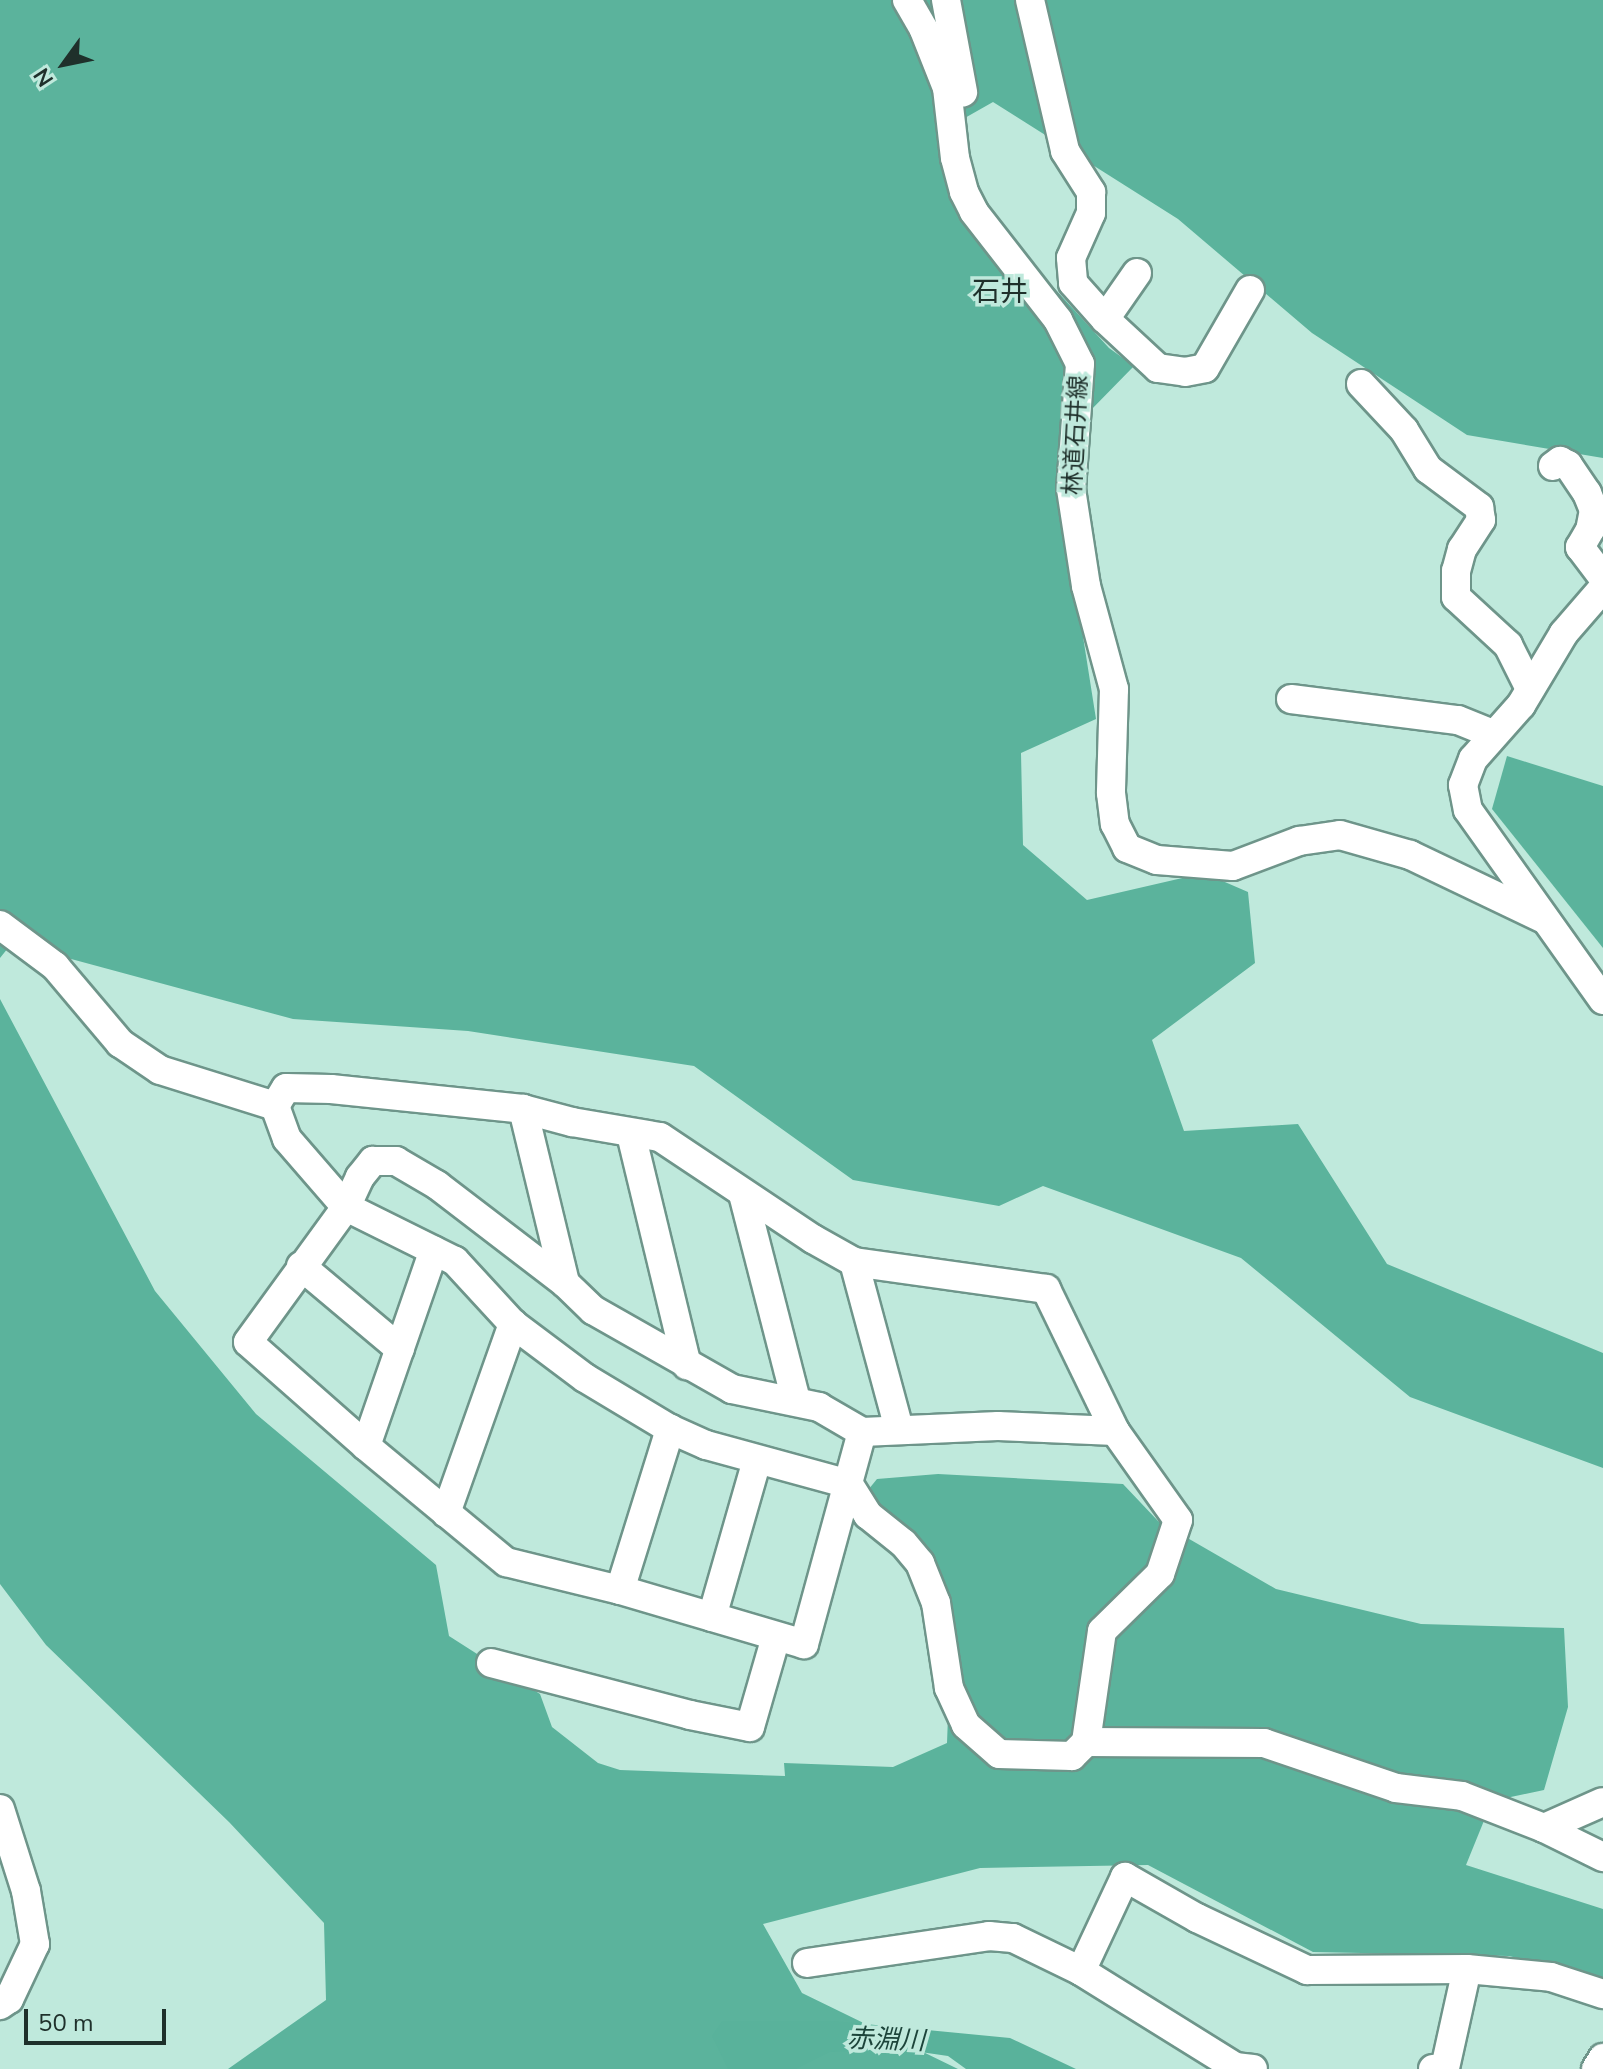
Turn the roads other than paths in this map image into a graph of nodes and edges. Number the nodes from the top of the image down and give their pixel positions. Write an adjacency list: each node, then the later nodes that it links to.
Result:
1 (907, 0): 4 (street, 林道石井線)
2 (946, 0): 4 (street)
3 (1030, 0): 7 (street)
4 (951, 121): 15 (street, 林道石井線)
5 (1137, 273): 7 (street)
6 (1250, 290): 7 (street)
7 (1105, 319)
8 (1361, 384): 12 (street)
9 (1553, 466): 10 (street)
10 (1603, 577)
11 (1603, 588): 12 (street)
12 (1530, 689): 14 (street)
13 (1291, 699): 14 (street)
14 (1493, 734): 15 (street)
15 (1544, 919): 17 (street)
16 (0, 925): 18 (street)
17 (1603, 1000)
18 (275, 1106): 19 (street); 22 (street)
19 (523, 1109): 20 (street); 26 (street)
20 (631, 1134): 21 (street); 29 (street)
21 (743, 1194): 24 (street); 30 (street)
22 (346, 1207): 23 (street); 25 (street); 26 (street)
23 (434, 1250): 27 (street); 28 (street)
24 (854, 1262): 32 (street); 33 (street)
25 (301, 1266): 28 (street); 35 (street)
26 (565, 1283): 29 (street)
27 (513, 1324): 31 (street); 38 (street)
28 (400, 1349): 35 (street)
29 (687, 1365): 30 (street)
30 (796, 1400): 34 (street)
31 (670, 1429): 36 (street); 39 (street)
32 (899, 1429): 33 (street); 34 (street)
33 (1115, 1431): 43 (street)
34 (862, 1432): 37 (street)
35 (366, 1446): 38 (street)
36 (757, 1460): 37 (street); 40 (street)
37 (849, 1484): 41 (street); 43 (street)
38 (446, 1513): 39 (street)
39 (620, 1590): 40 (street)
40 (712, 1617): 41 (street)
41 (776, 1637): 42 (street)
42 (491, 1663)
43 (1086, 1742): 46 (street)
44 (1603, 1802): 46 (street)
45 (0, 1809): 52 (street)
46 (1544, 1828): 47 (street)
47 (1603, 1857)
48 (807, 1963): 50 (street)
49 (1467, 1969): 50 (street); 51 (street); 55 (street)
50 (1081, 1971): 54 (street)
51 (1603, 1994)
52 (0, 2005)
53 (1603, 2058): 56 (street)
54 (1253, 2069)
55 (1433, 2069)
56 (1596, 2069)

